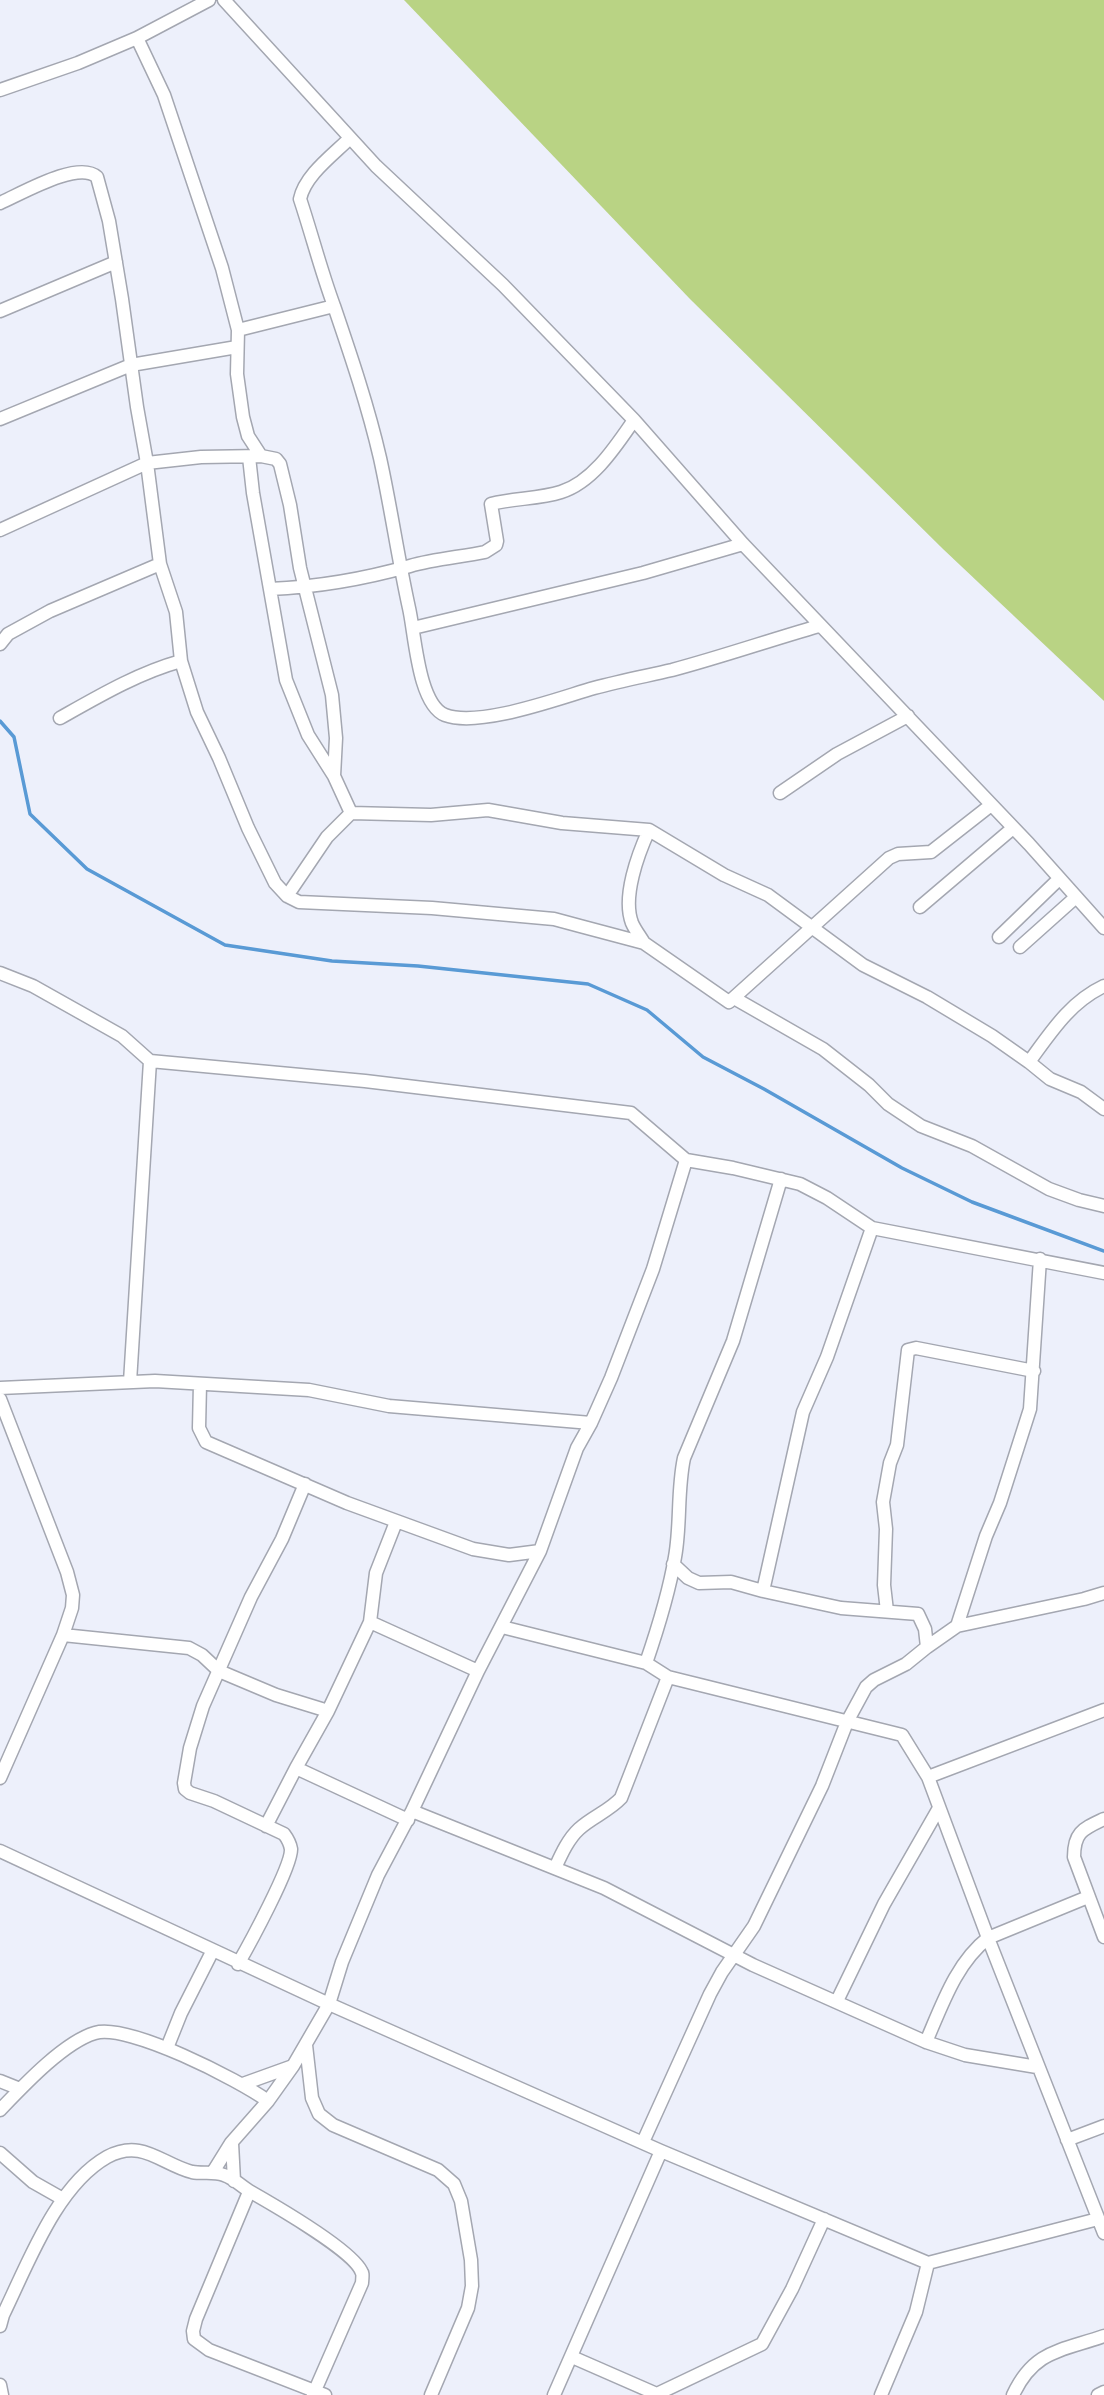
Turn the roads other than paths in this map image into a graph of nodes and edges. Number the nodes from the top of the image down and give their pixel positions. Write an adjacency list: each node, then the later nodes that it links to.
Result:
1 (209, 0): 3 (street)
2 (224, 0): 5 (street)
3 (137, 38): 4 (street); 10 (street)
4 (0, 90)
5 (350, 138): 8 (street); 14 (street)
6 (0, 203): 7 (street)
7 (116, 262): 9 (street); 12 (street)
8 (334, 306): 10 (street); 20 (street)
9 (0, 311)
10 (238, 330): 11 (street)
11 (237, 346): 12 (street); 15 (street)
12 (131, 365): 13 (street); 16 (street)
13 (0, 419)
14 (634, 420): 18 (street); 20 (street)
15 (255, 456): 16 (street); 21 (street); 22 (street)
16 (147, 463): 17 (street); 19 (street)
17 (0, 530)
18 (743, 544): 23 (street); 24 (street)
19 (160, 564): 25 (street); 26 (street)
20 (401, 569): 21 (street); 24 (street)
21 (305, 587): 22 (street); 29 (street)
22 (270, 589): 29 (street)
23 (819, 626): 24 (street); 27 (street)
24 (413, 628)
25 (0, 644)
26 (181, 661): 28 (street); 36 (street)
27 (908, 716): 30 (street); 31 (street)
28 (60, 718)
29 (334, 776): 32 (street)
30 (779, 793)
31 (991, 805): 33 (street); 40 (street)
32 (351, 813): 34 (street); 36 (street)
33 (1013, 828): 35 (street); 38 (street)
34 (649, 830): 40 (street); 42 (street)
35 (1059, 879): 37 (street); 41 (street)
36 (287, 896): 42 (street)
37 (1076, 897): 39 (street); 43 (street)
38 (920, 907)
39 (1104, 928)
40 (812, 929): 46 (street); 48 (street)
41 (999, 937)
42 (644, 943): 46 (street)
43 (1020, 947)
44 (0, 973): 47 (street)
45 (1104, 986): 48 (street)
46 (734, 998): 52 (street)
47 (150, 1061): 50 (street); 57 (street)
48 (1029, 1062): 49 (street)
49 (1104, 1109)
50 (686, 1160): 51 (street); 61 (street)
51 (781, 1179): 53 (street); 65 (street)
52 (1104, 1206)
53 (872, 1228): 54 (street); 66 (street)
54 (1040, 1259): 55 (street); 56 (street)
55 (1104, 1273)
56 (1034, 1371): 68 (street); 70 (street)
57 (130, 1382): 58 (street); 59 (street)
58 (200, 1384): 61 (street); 62 (street)
59 (0, 1388)
60 (0, 1398): 72 (street)
61 (591, 1423): 64 (street)
62 (304, 1484): 63 (street); 75 (street)
63 (396, 1522): 64 (street); 69 (street)
64 (540, 1551): 71 (street)
65 (673, 1564): 66 (street); 74 (street)
66 (763, 1591): 68 (street)
67 (1104, 1593): 70 (street)
68 (887, 1611): 73 (street)
69 (370, 1622): 76 (street); 79 (street)
70 (957, 1626): 73 (street)
71 (502, 1627): 74 (street); 76 (street)
72 (62, 1635): 75 (street); 83 (street)
73 (926, 1647): 80 (street)
74 (646, 1663): 77 (street)
75 (219, 1671): 79 (street); 87 (street)
76 (478, 1671): 85 (street)
77 (668, 1677): 80 (street); 89 (street)
78 (1104, 1710): 82 (street)
79 (328, 1711): 81 (street)
80 (847, 1722): 82 (street); 94 (street)
81 (296, 1768): 85 (street); 87 (street)
82 (928, 1777): 84 (street)
83 (0, 1778)
84 (939, 1808): 92 (street); 96 (street)
85 (410, 1815): 89 (street); 97 (street)
86 (1104, 1819): 90 (street)
87 (266, 1826): 95 (street)
88 (0, 1852): 93 (street)
89 (555, 1868): 94 (street)
90 (1088, 1897): 91 (street); 92 (street)
91 (1104, 1937)
92 (988, 1938): 98 (street); 102 (street)
93 (212, 1952): 95 (street); 100 (street)
94 (733, 1955): 96 (street); 110 (street)
95 (238, 1964): 97 (street)
96 (837, 2001): 98 (street)
97 (329, 2004): 99 (street); 110 (street)
98 (926, 2042): 102 (street)
99 (306, 2045): 101 (street); 129 (street)
100 (167, 2048): 104 (street); 105 (street)
101 (293, 2066): 104 (street); 106 (street)
102 (1038, 2067): 109 (street)
103 (0, 2081): 105 (street)
104 (243, 2084): 106 (street)
105 (20, 2089): 107 (street)
106 (268, 2101): 111 (street)
107 (0, 2110)
108 (1104, 2126): 109 (street)
109 (1066, 2140): 118 (street)
110 (642, 2142): 112 (street)
111 (232, 2143): 114 (street); 115 (street)
112 (661, 2151): 119 (street); 124 (street)
113 (0, 2153): 117 (street)
114 (213, 2172): 115 (street); 117 (street)
115 (234, 2181): 116 (street)
116 (249, 2192): 127 (street); 127 (street)
117 (63, 2199): 122 (street)
118 (1098, 2219): 120 (street); 121 (street)
119 (824, 2220): 121 (street); 131 (street)
120 (1104, 2233)
121 (928, 2263): 132 (street)
122 (0, 2326)
123 (1104, 2336): 133 (street)
124 (572, 2357): 130 (street); 131 (street)
125 (0, 2385): 128 (street)
126 (1104, 2392): 134 (street)
127 (318, 2394)
128 (2, 2395)
129 (431, 2395)
130 (554, 2395)
131 (658, 2395)
132 (881, 2395)
133 (1013, 2395)
134 (1098, 2395)

